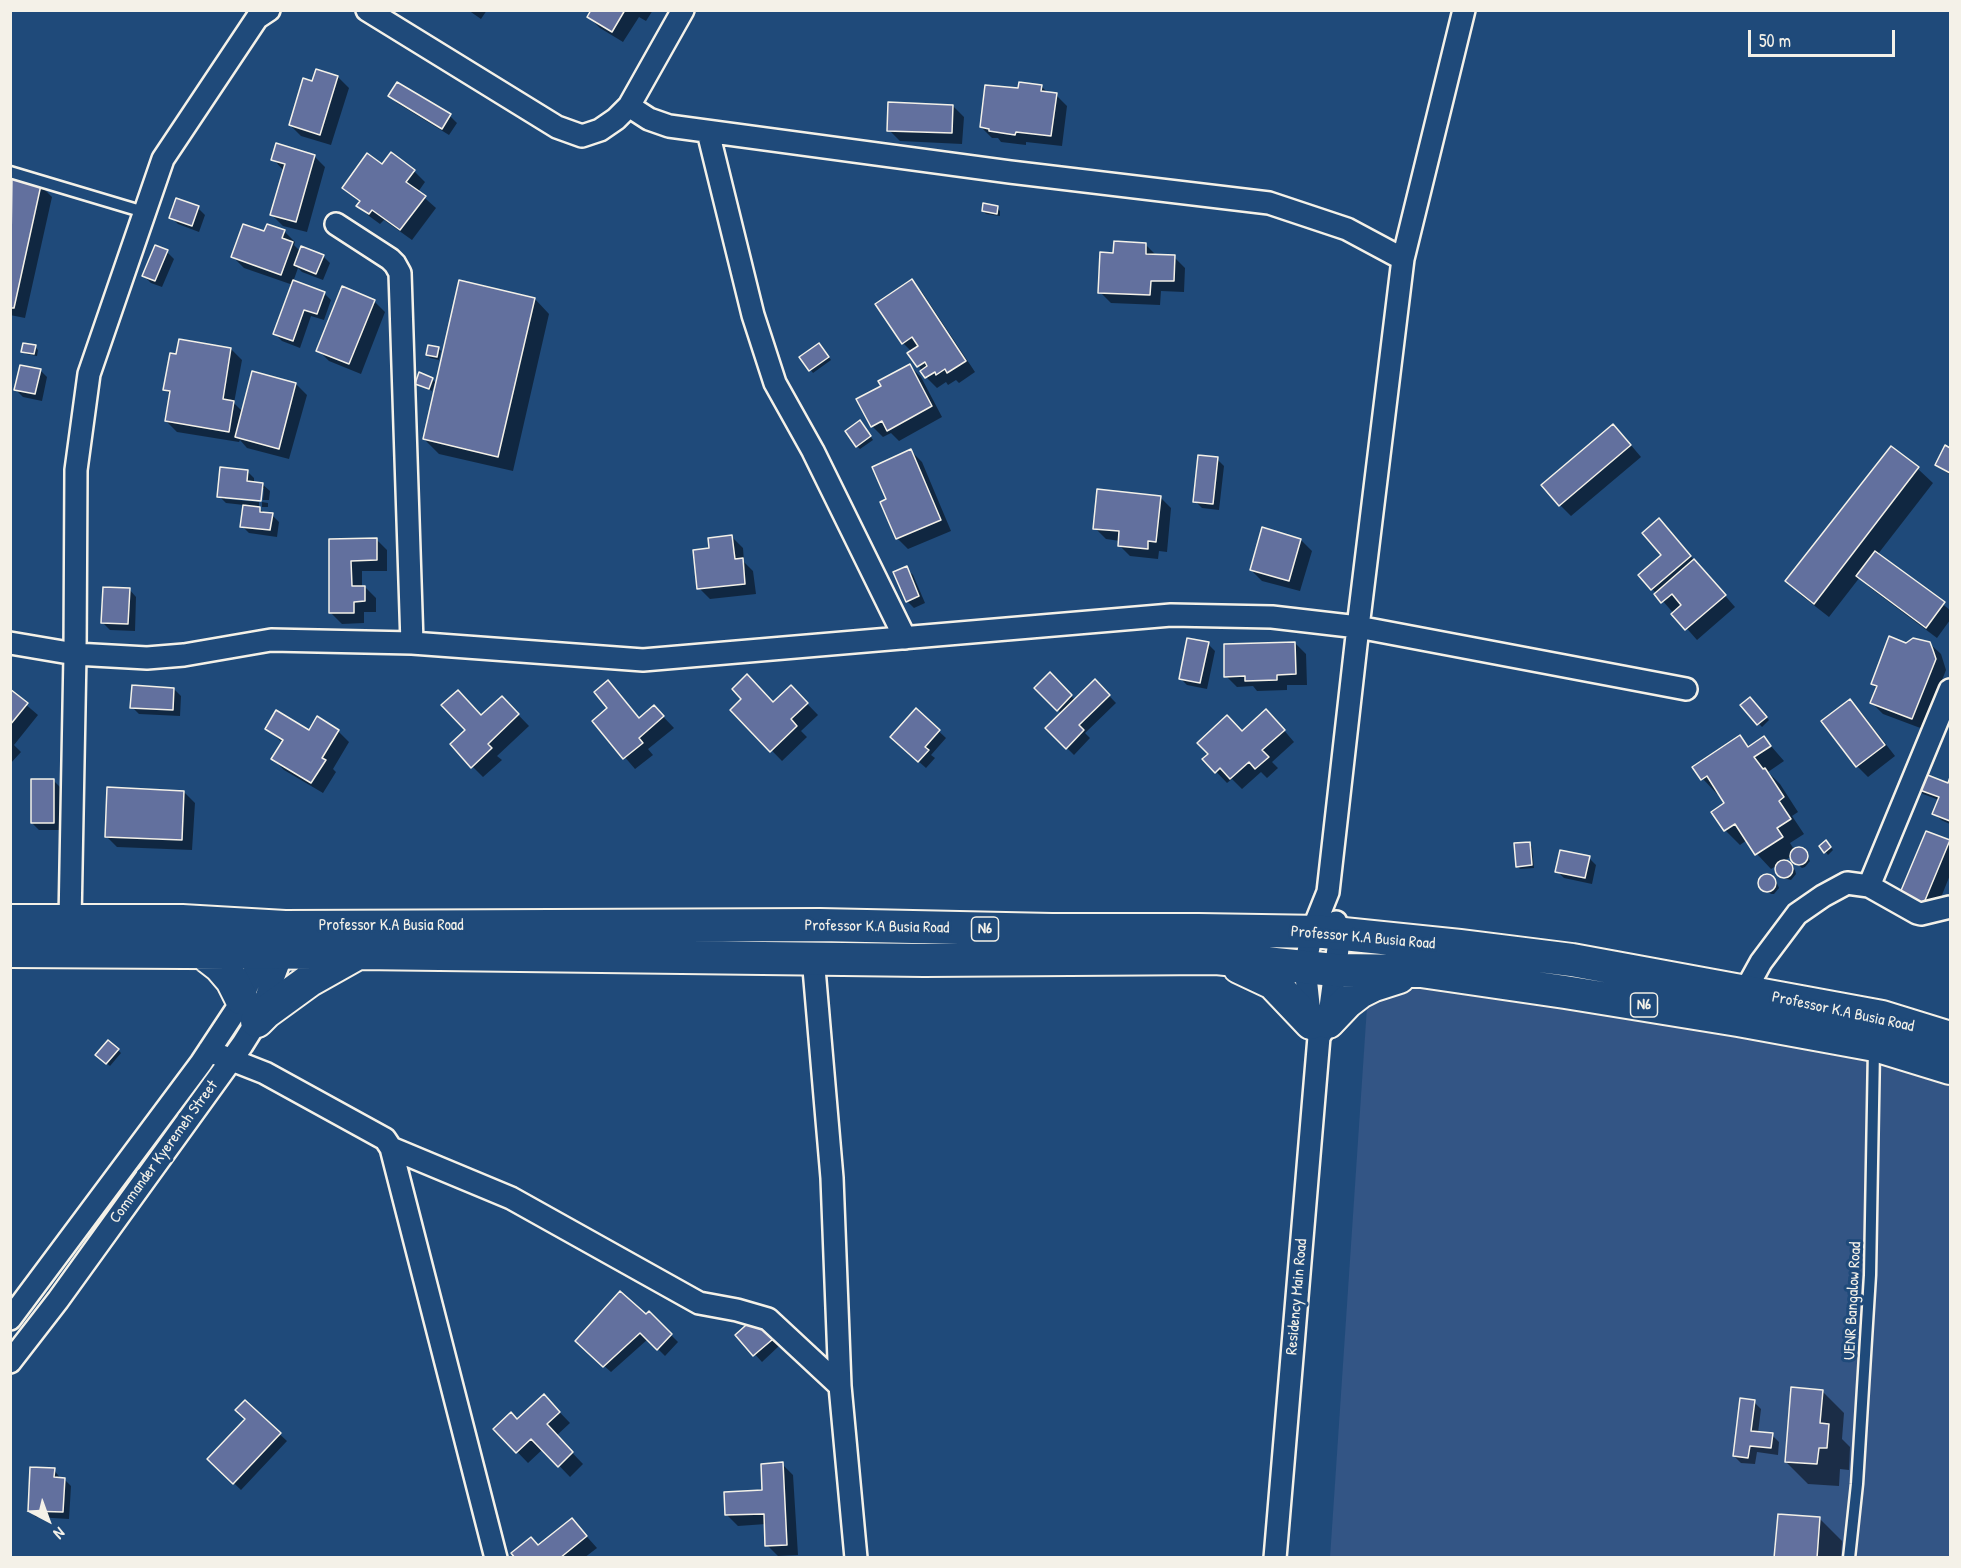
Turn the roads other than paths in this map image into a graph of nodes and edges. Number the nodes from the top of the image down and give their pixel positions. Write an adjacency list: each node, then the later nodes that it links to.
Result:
1 (269, 10): 8 (street)
2 (367, 10): 5 (street)
3 (683, 10): 5 (street)
4 (1464, 10): 10 (street)
5 (629, 106): 6 (street)
6 (708, 132): 10 (street); 12 (street)
7 (10, 172): 8 (lane)
8 (144, 212): 15 (street)
9 (336, 224): 14 (street)
10 (1403, 259): 11 (street)
11 (1358, 627): 12 (street); 16 (street); 22 (street)
12 (905, 638): 14 (street)
13 (10, 643): 15 (street)
14 (412, 643): 15 (street)
15 (75, 654): 21 (street)
16 (1686, 689)
17 (1950, 690): 18 (street)
18 (1869, 886): 19 (street); 31 (street)
19 (1950, 907)
20 (10, 921): 21 (main road, Professor K.A Busia Road / N6)
21 (70, 921): 23 (main road, Professor K.A Busia Road / N6)
22 (1326, 933): 23 (main road, Professor K.A Busia Road / N6); 29 (street); 29 (street); 31 (main road, Professor K.A Busia Road / N6)
23 (274, 939): 25 (main road, Professor K.A Busia Road / N6); 26 (main road, Professor K.A Busia Road / N6); 32 (street, Commander Kyeremeh Street)
24 (10, 951): 25 (main road, Professor K.A Busia Road / N6)
25 (202, 952): 32 (main road)
26 (359, 953): 27 (main road, Professor K.A Busia Road / N6); 32 (main road)
27 (813, 957): 28 (main road, Professor K.A Busia Road / N6); 43 (street)
28 (1216, 958): 29 (main road, Professor K.A Busia Road / N6); 34 (main road)
29 (1320, 968): 30 (main road, Professor K.A Busia Road / N6); 34 (street); 34 (street)
30 (1420, 971): 31 (main road, Professor K.A Busia Road / N6); 34 (main road)
31 (1742, 1006): 33 (main road, Professor K.A Busia Road / N6)
32 (249, 1010): 37 (street, Commander Kyeremeh Street); 38 (street, Commander Kyeremeh Street)
33 (1787, 1014): 35 (main road, Professor K.A Busia Road / N6); 36 (main road, Professor K.A Busia Road / N6)
34 (1319, 1028): 46 (street, Residency Main Road)
35 (1950, 1038)
36 (1875, 1045): 39 (main road, Professor K.A Busia Road / N6); 47 (lane, UENR Bangalow Road)
37 (209, 1051): 38 (street); 41 (street, Commander Kyeremeh Street)
38 (231, 1060): 40 (street); 42 (street, Commander Kyeremeh Street)
39 (1950, 1068)
40 (391, 1148): 43 (street); 44 (street)
41 (10, 1319)
42 (10, 1362)
43 (840, 1386): 45 (street)
44 (496, 1557)
45 (856, 1557)
46 (1275, 1557)
47 (1849, 1557)

